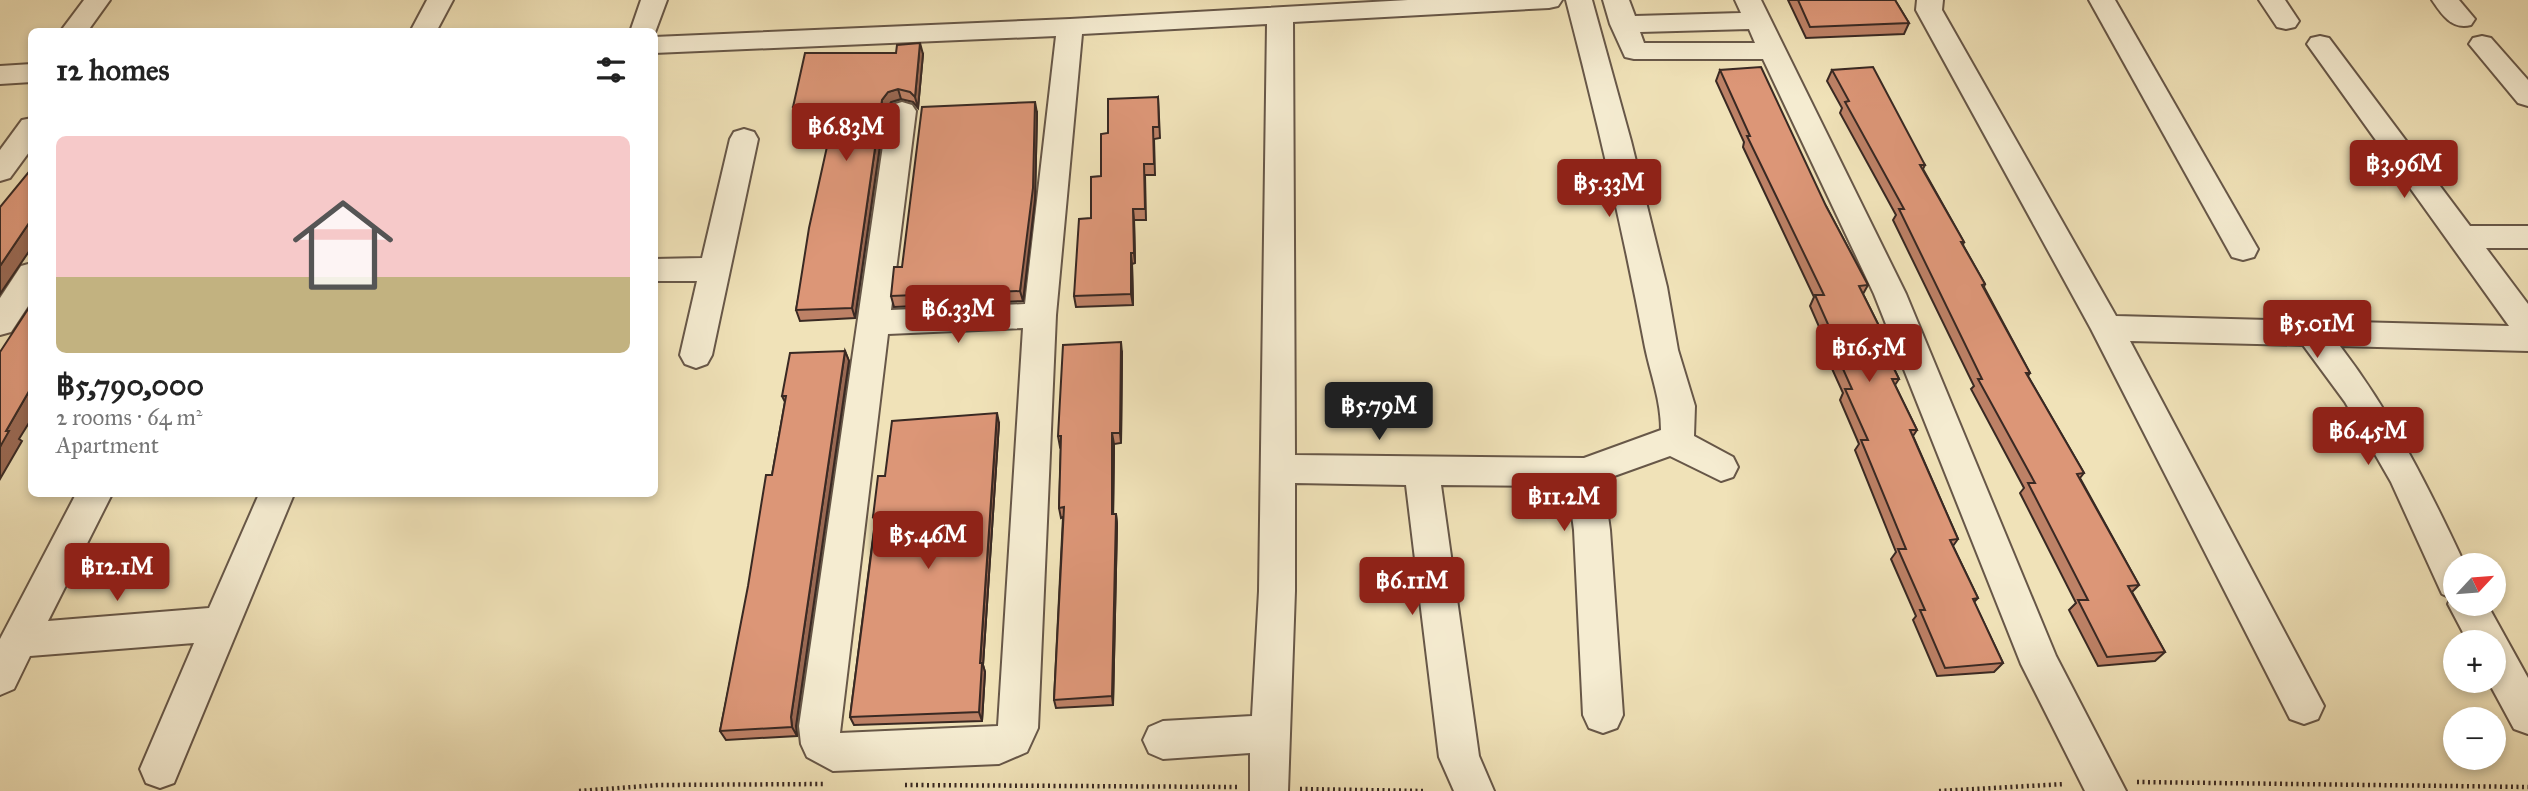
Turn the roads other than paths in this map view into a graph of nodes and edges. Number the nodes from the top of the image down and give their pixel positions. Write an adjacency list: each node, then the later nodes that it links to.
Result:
1 (97, 0): 12 (street)
2 (440, 0): 13 (street)
3 (654, 0): 14 (street)
4 (1549, 0): 10 (street)
5 (1579, 0): 40 (street)
6 (1930, 0): 35 (street)
7 (2102, 0): 28 (street)
8 (1753, 11): 9 (street); 18 (street)
9 (1620, 12): 18 (street)
10 (1280, 14): 11 (street); 42 (street)
11 (1070, 27): 17 (street); 32 (street)
12 (76, 28)
13 (426, 28)
14 (644, 28)
15 (2320, 44): 26 (street)
16 (2482, 44): 21 (street)
17 (658, 45)
18 (1772, 51): 59 (street)
19 (28, 74): 20 (street)
20 (0, 75)
21 (2528, 97)
22 (902, 111): 34 (street)
23 (28, 132): 25 (street)
24 (744, 139): 29 (street)
25 (0, 171)
26 (2463, 237): 27 (street); 36 (street)
27 (2528, 237)
28 (2242, 249)
29 (714, 269): 30 (street); 39 (street)
30 (658, 270)
31 (28, 280): 33 (street)
32 (1040, 315): 34 (street); 34 (street)
33 (0, 323)
34 (874, 323)
35 (2106, 328): 37 (street); 52 (street)
36 (2528, 328)
37 (2312, 333): 38 (street); 47 (street)
38 (2528, 339)
39 (696, 355)
40 (1672, 441): 41 (street); 44 (street)
41 (1721, 467)
42 (1277, 469): 43 (street); 55 (street)
43 (1422, 470): 44 (street); 58 (street)
44 (1584, 472): 53 (street)
45 (92, 497): 49 (street)
46 (275, 497): 48 (street)
47 (2443, 557)
48 (220, 624): 49 (street); 57 (street)
49 (19, 640): 51 (street)
50 (2506, 676): 54 (street)
51 (0, 677)
52 (2304, 706)
53 (1603, 715)
54 (2528, 716)
55 (1271, 733): 56 (street); 60 (street)
56 (1163, 740)
57 (160, 769)
58 (1466, 774)
59 (2101, 781)
60 (1269, 788)

